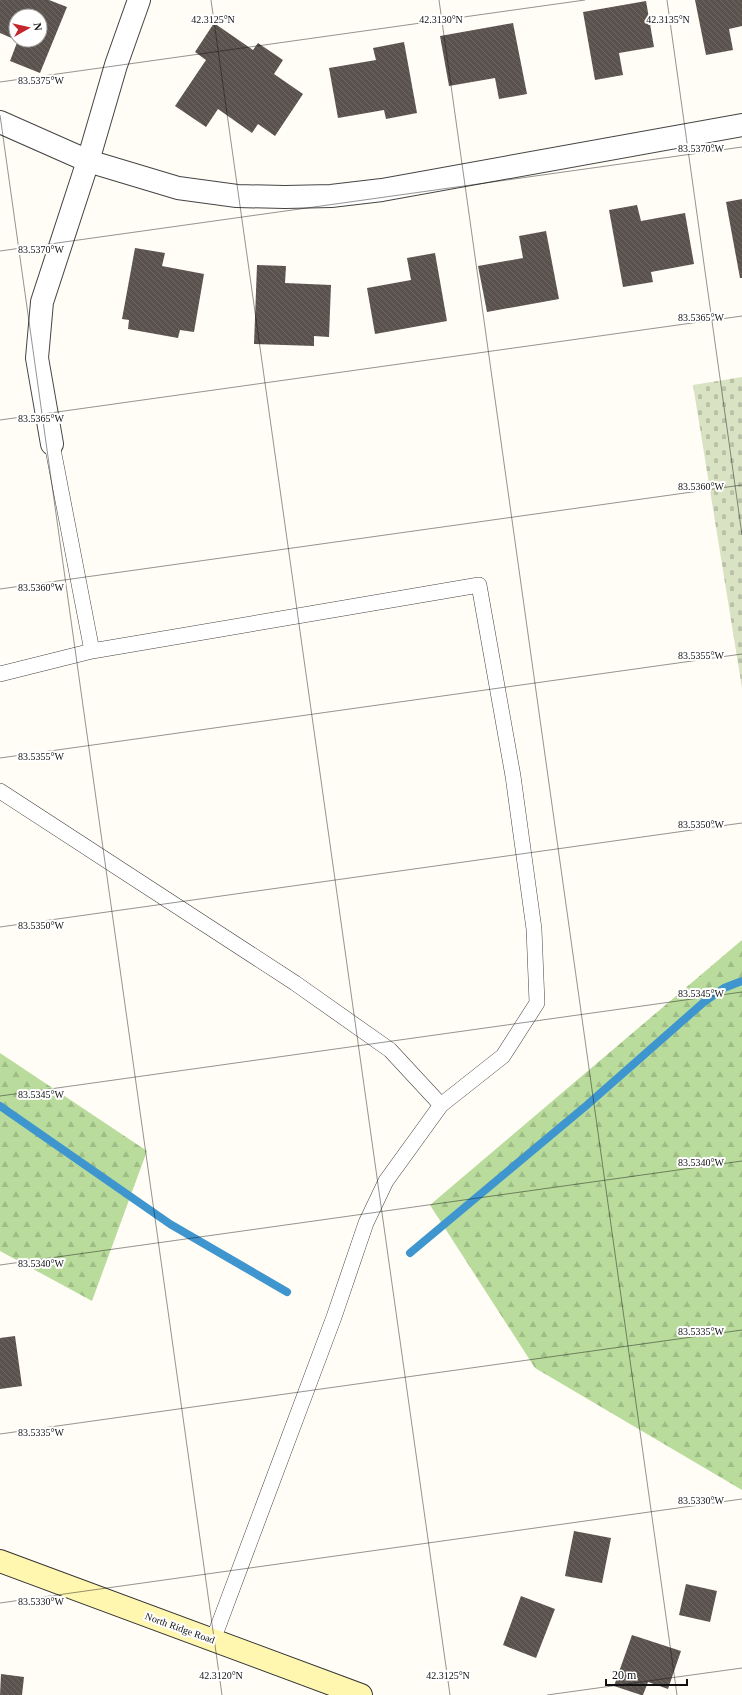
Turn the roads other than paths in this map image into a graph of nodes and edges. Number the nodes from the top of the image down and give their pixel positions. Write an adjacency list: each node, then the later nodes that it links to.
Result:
1 (139, 0): 4 (street)
2 (0, 122): 4 (street)
3 (742, 125): 4 (street)
4 (88, 161): 5 (street)
5 (52, 444): 6 (lane)
6 (92, 651): 7 (lane); 9 (lane)
7 (0, 674)
8 (0, 791): 9 (lane)
9 (441, 1105): 11 (lane)
10 (0, 1561): 11 (street, North Ridge Road)
11 (213, 1640): 12 (street, North Ridge Road)
12 (361, 1695)

